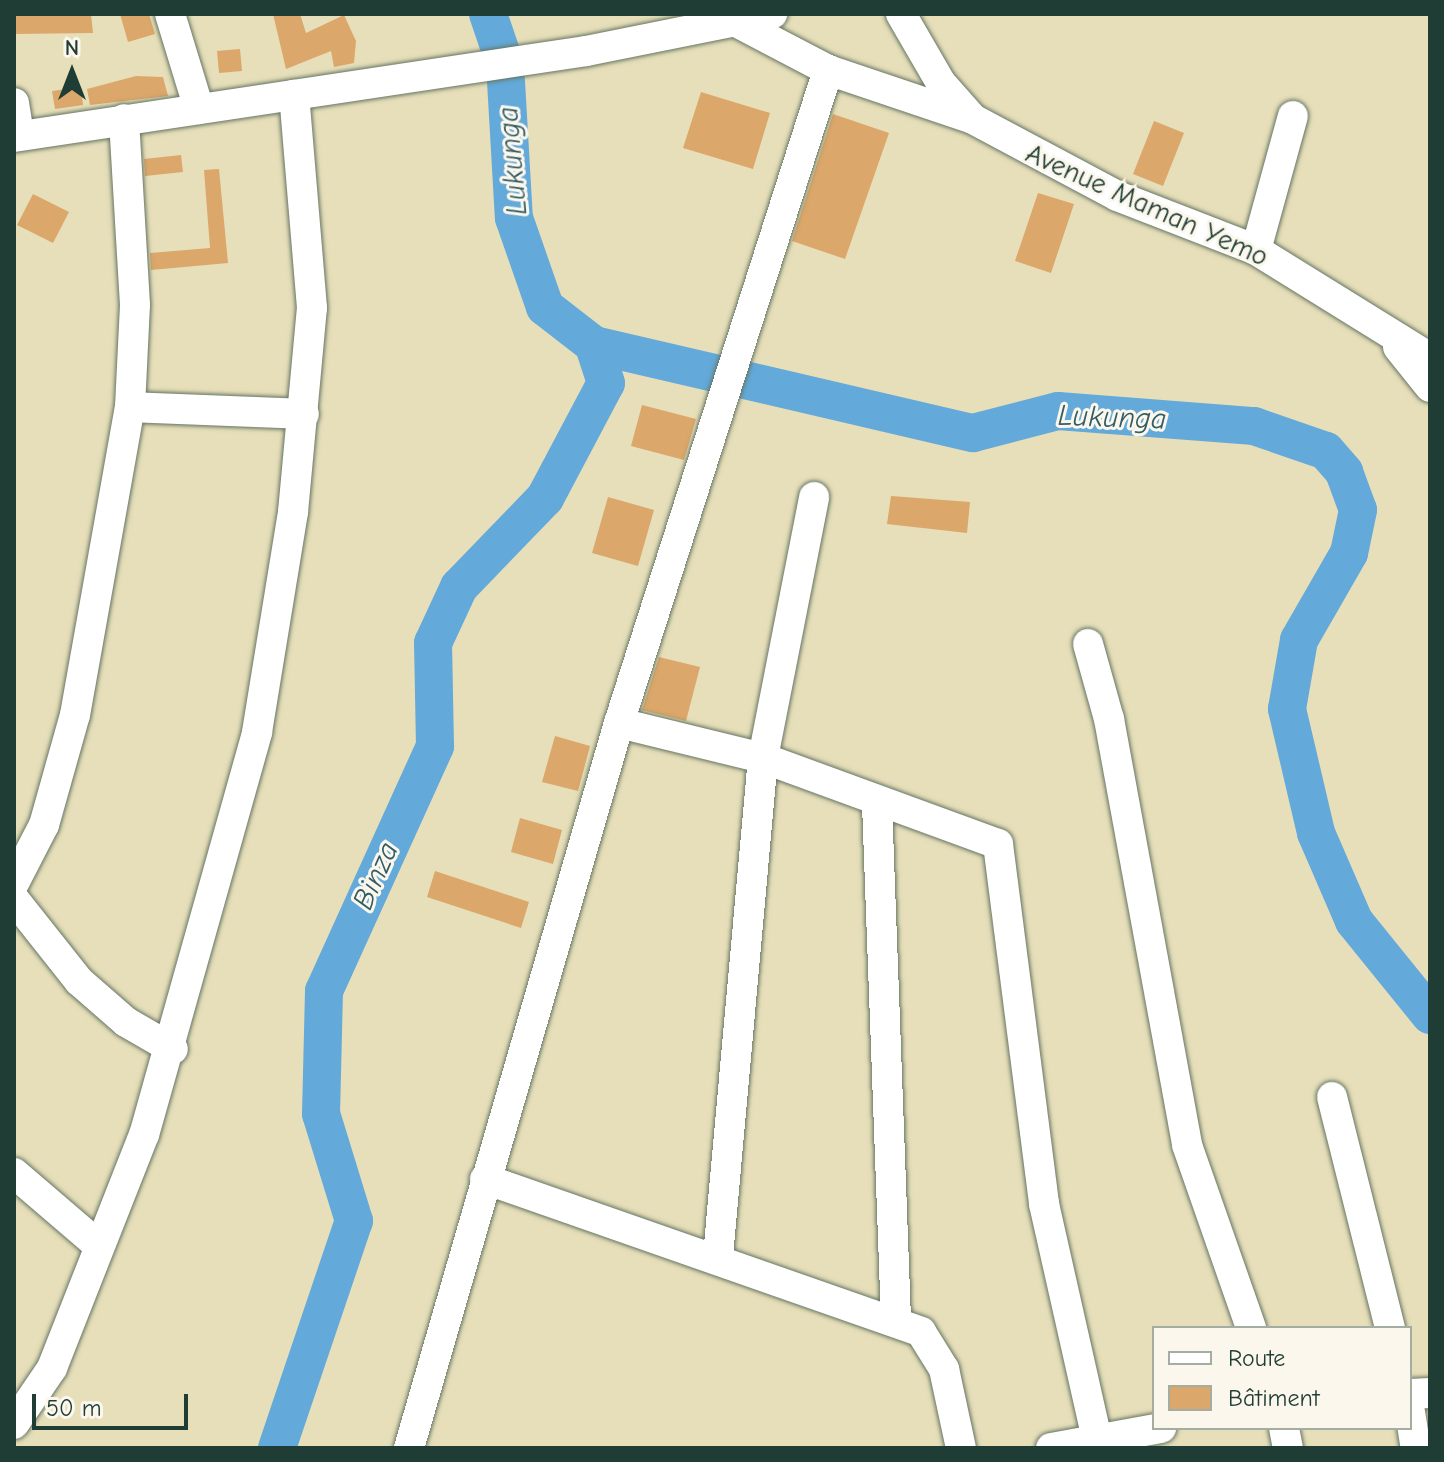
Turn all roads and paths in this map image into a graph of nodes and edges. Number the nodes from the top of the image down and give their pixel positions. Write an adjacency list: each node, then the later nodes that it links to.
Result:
1 (170, 14): 8 (street)
2 (772, 14): 4 (street)
3 (901, 14): 11 (street, Avenue Maman Yemo)
4 (740, 24): 5 (street); 6 (street)
5 (828, 70): 11 (street); 21 (street)
6 (294, 95): 8 (street); 18 (street)
7 (14, 103): 12 (street)
8 (199, 109): 10 (street)
9 (1293, 116): 13 (street)
10 (124, 119): 12 (street); 17 (street)
11 (973, 119): 13 (street, Avenue Maman Yemo)
12 (16, 137)
13 (1256, 250): 14 (street, Avenue Maman Yemo)
14 (1386, 333): 15 (street, Avenue Maman Yemo); 16 (street)
15 (1430, 358)
16 (1430, 387)
17 (130, 407): 18 (street); 24 (street)
18 (304, 414): 26 (street)
19 (814, 497): 22 (street)
20 (1088, 644): 33 (street)
21 (619, 723): 22 (street); 29 (street)
22 (763, 758): 23 (street); 31 (street)
23 (877, 804): 32 (street); 38 (street)
24 (14, 883)
25 (14, 899): 26 (street)
26 (173, 1049): 30 (street)
27 (1332, 1097): 34 (street)
28 (14, 1173): 30 (street)
29 (485, 1179): 31 (street); 40 (street)
30 (98, 1245): 35 (street)
31 (718, 1256): 32 (street)
32 (896, 1319): 41 (street)
33 (1250, 1326)
34 (1389, 1326)
35 (14, 1424)
36 (1412, 1424): 43 (street)
37 (1156, 1430): 39 (street)
38 (1097, 1439): 39 (street); 42 (street)
39 (1128, 1441)
40 (409, 1448)
41 (961, 1448)
42 (1051, 1448)
43 (1416, 1448)

